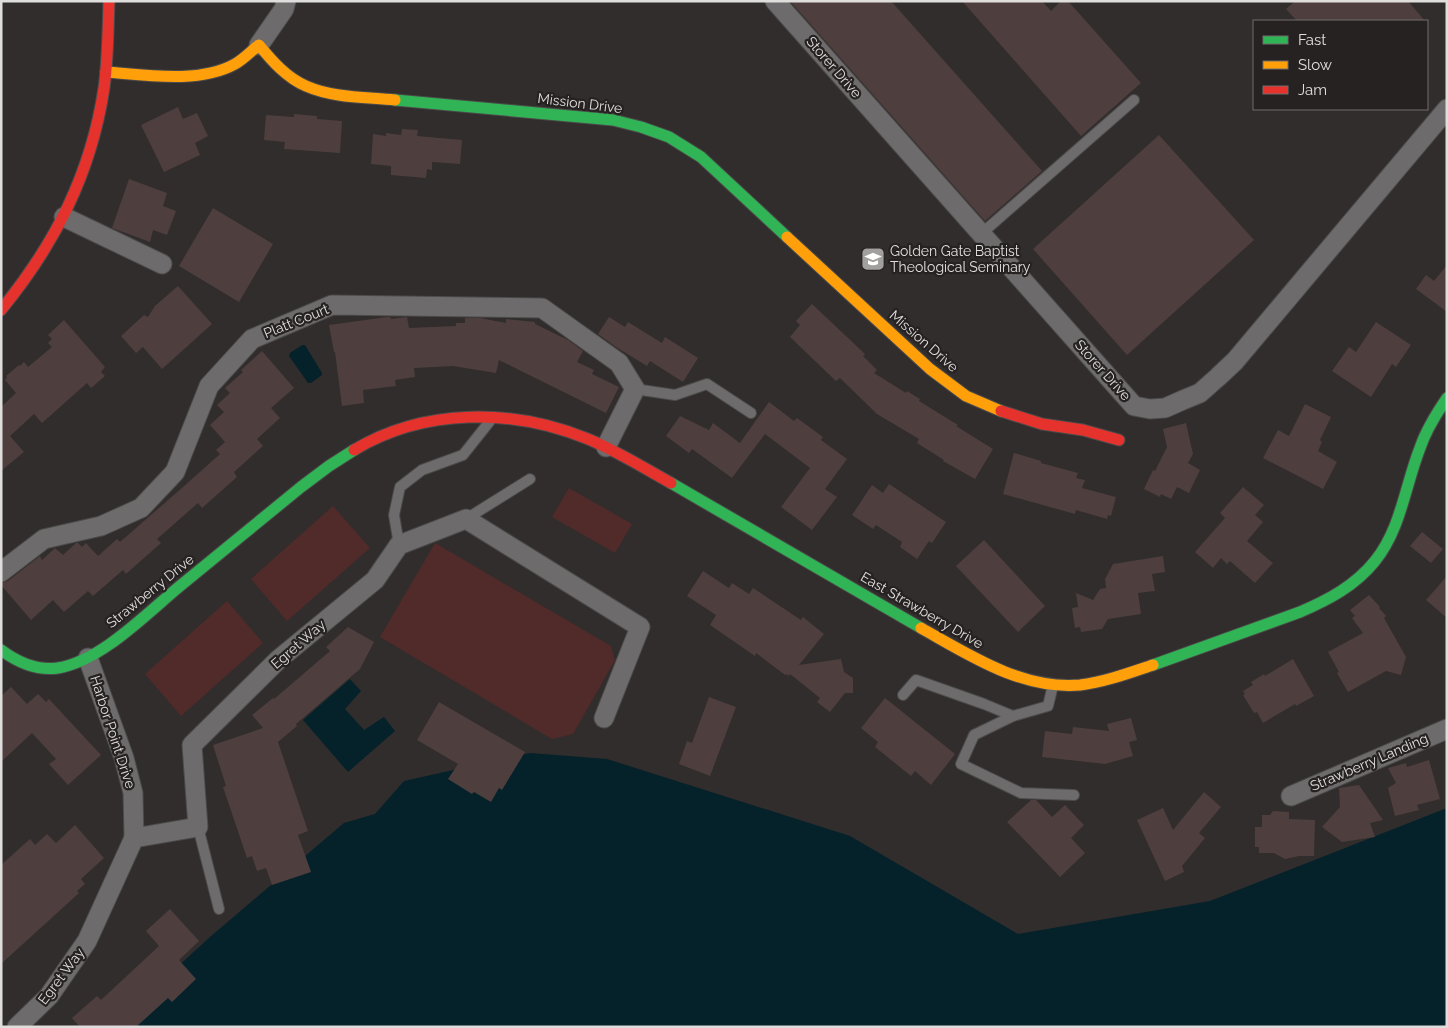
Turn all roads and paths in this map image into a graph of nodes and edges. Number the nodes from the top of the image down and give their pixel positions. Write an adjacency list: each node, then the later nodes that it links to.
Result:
1 (108, 1): 5 (street)
2 (286, 1): 4 (street)
3 (776, 1): 9 (street, Storer Drive)
4 (258, 46): 5 (street); 16 (street, Mission Drive)
5 (106, 72): 8 (street)
6 (1134, 100): 9 (lane)
7 (1447, 109): 9 (street, Storer Drive)
8 (64, 217): 10 (street); 11 (street)
9 (981, 234)
10 (162, 264)
11 (1, 310)
12 (635, 389): 14 (lane); 17 (street); 22 (street, Platt Court)
13 (1445, 404): 25 (street, East Strawberry Drive)
14 (750, 413)
15 (494, 417): 17 (street, East Strawberry Drive); 19 (street, East Strawberry Drive); 21 (lane)
16 (1119, 440)
17 (606, 448): 25 (street, East Strawberry Drive)
18 (530, 479): 20 (lane)
19 (301, 486): 24 (street, Strawberry Drive)
20 (466, 519): 21 (street); 28 (street)
21 (399, 545): 32 (street, Egret Way)
22 (1, 572)
23 (1, 650): 24 (street, Strawberry Drive)
24 (88, 658): 33 (street, Harbor Point Drive)
25 (1053, 684): 27 (lane)
26 (903, 695): 27 (lane)
27 (1012, 716): 30 (lane)
28 (604, 718)
29 (1447, 729): 31 (street, Strawberry Landing)
30 (1074, 795)
31 (1291, 796)
32 (198, 827): 33 (street); 34 (lane)
33 (134, 838): 35 (street, Egret Way)
34 (219, 909)
35 (17, 1027)

